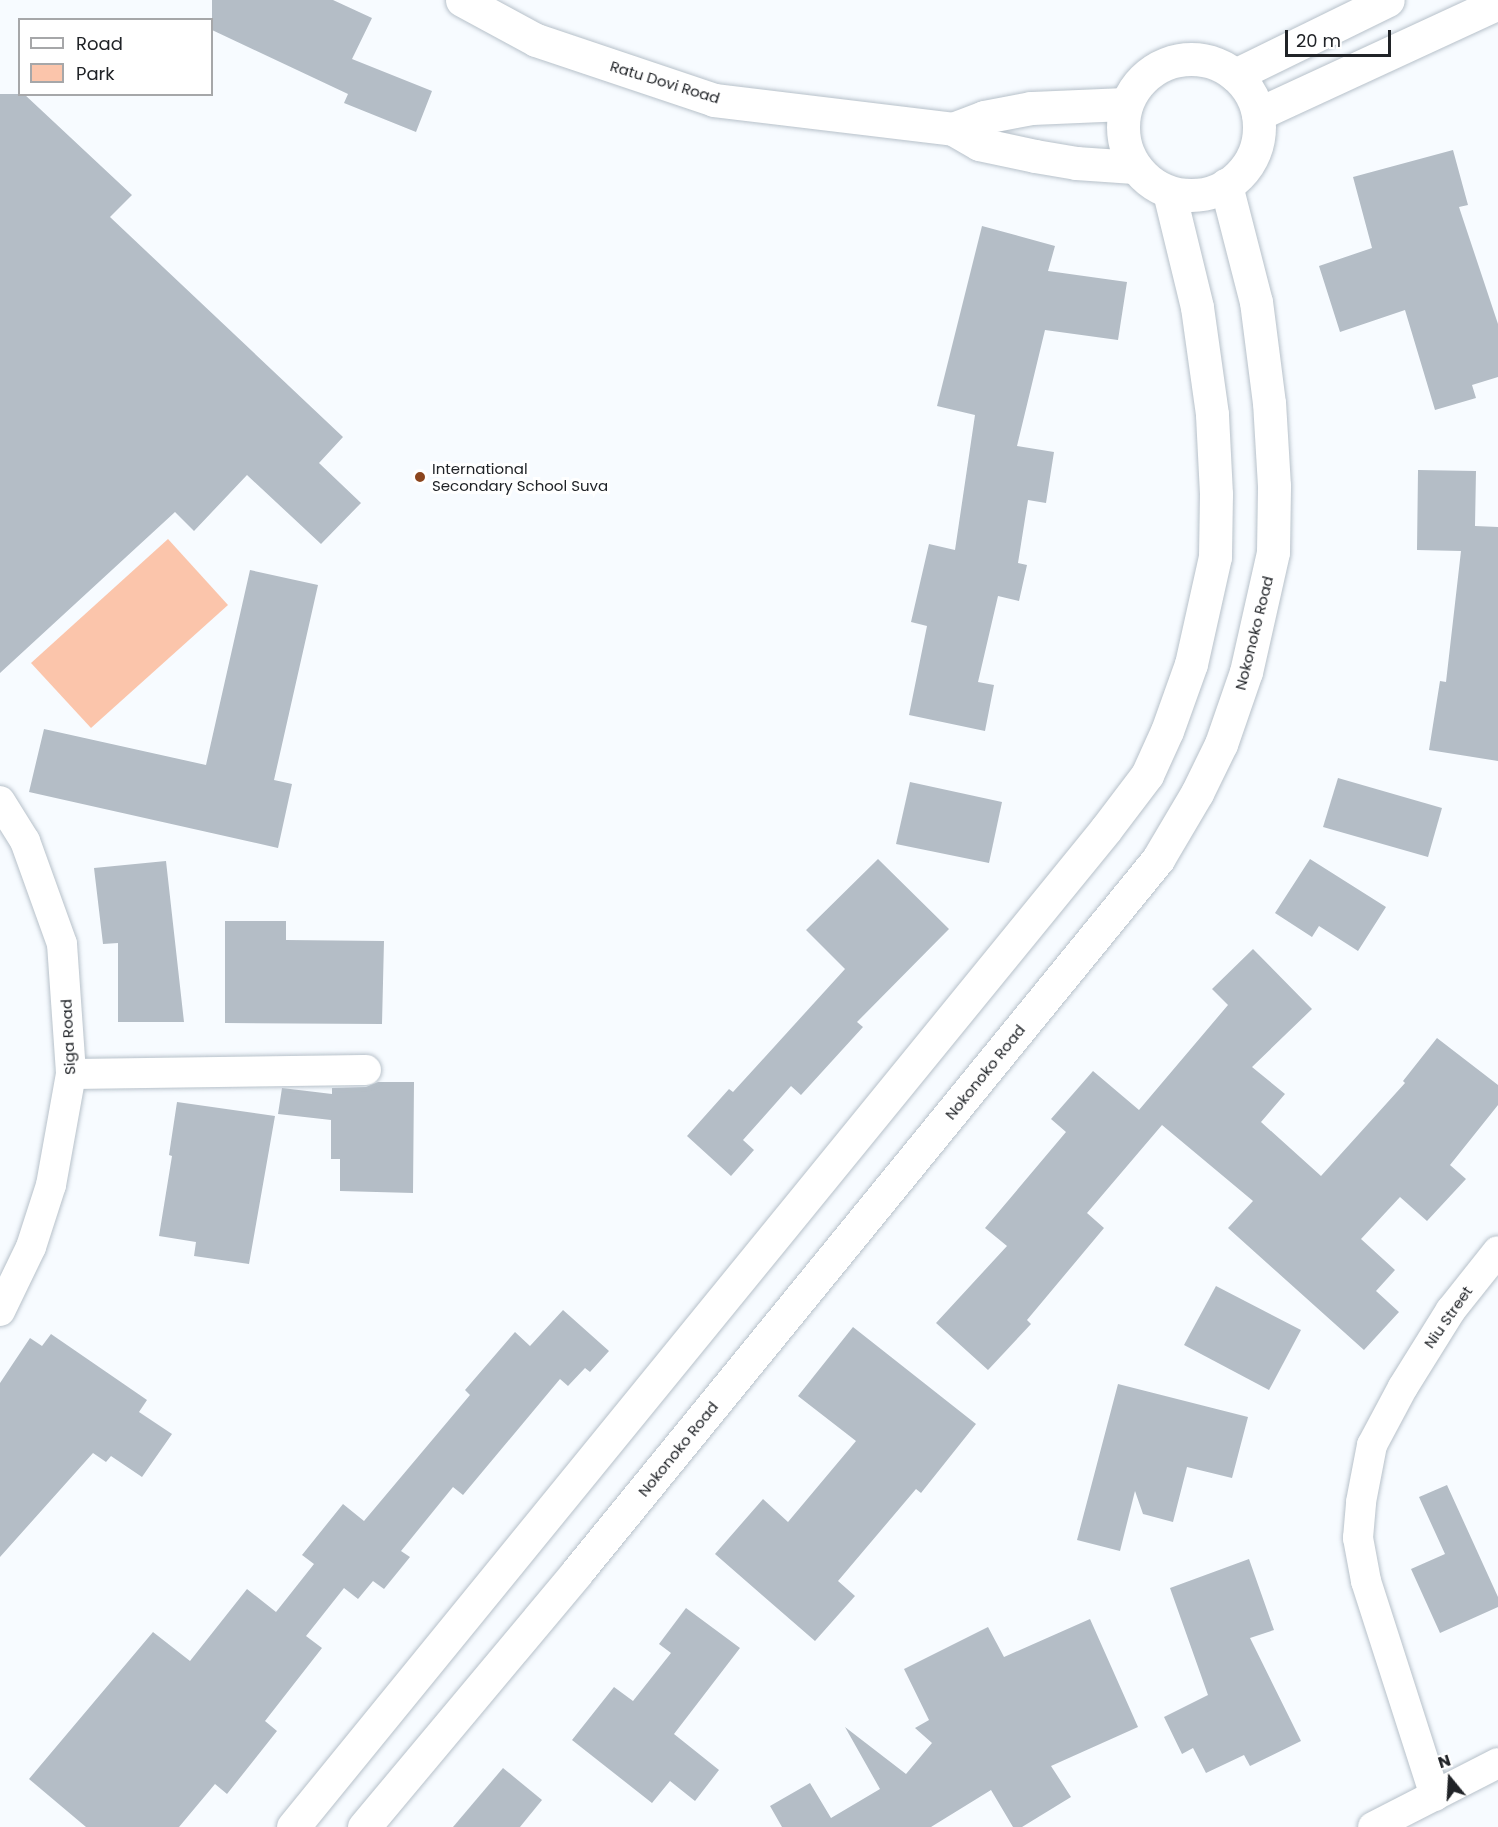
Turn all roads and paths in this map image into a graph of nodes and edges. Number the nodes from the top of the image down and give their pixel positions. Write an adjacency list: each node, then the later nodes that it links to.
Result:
1 (462, 0): 7 (main road, Ratu Dovi Road)
2 (1388, 0): 4 (main road)
3 (1498, 3): 6 (main road)
4 (1235, 75): 5 (main road); 6 (main road)
5 (1126, 104): 7 (main road, Ratu Dovi Road); 8 (main road)
6 (1258, 114): 9 (main road)
7 (953, 129): 8 (main road, Ratu Dovi Road)
8 (1134, 167): 10 (main road)
9 (1226, 185): 10 (main road); 19 (main road, Nokonoko Road)
10 (1170, 192): 18 (main road)
11 (0, 801): 13 (street, Siga Road)
12 (366, 1070): 13 (street)
13 (71, 1074): 15 (street, Siga Road)
14 (1498, 1251): 17 (street, Niu Street)
15 (0, 1311)
16 (1498, 1763): 17 (street)
17 (1435, 1796): 20 (street)
18 (292, 1827)
19 (364, 1827)
20 (1373, 1827)

